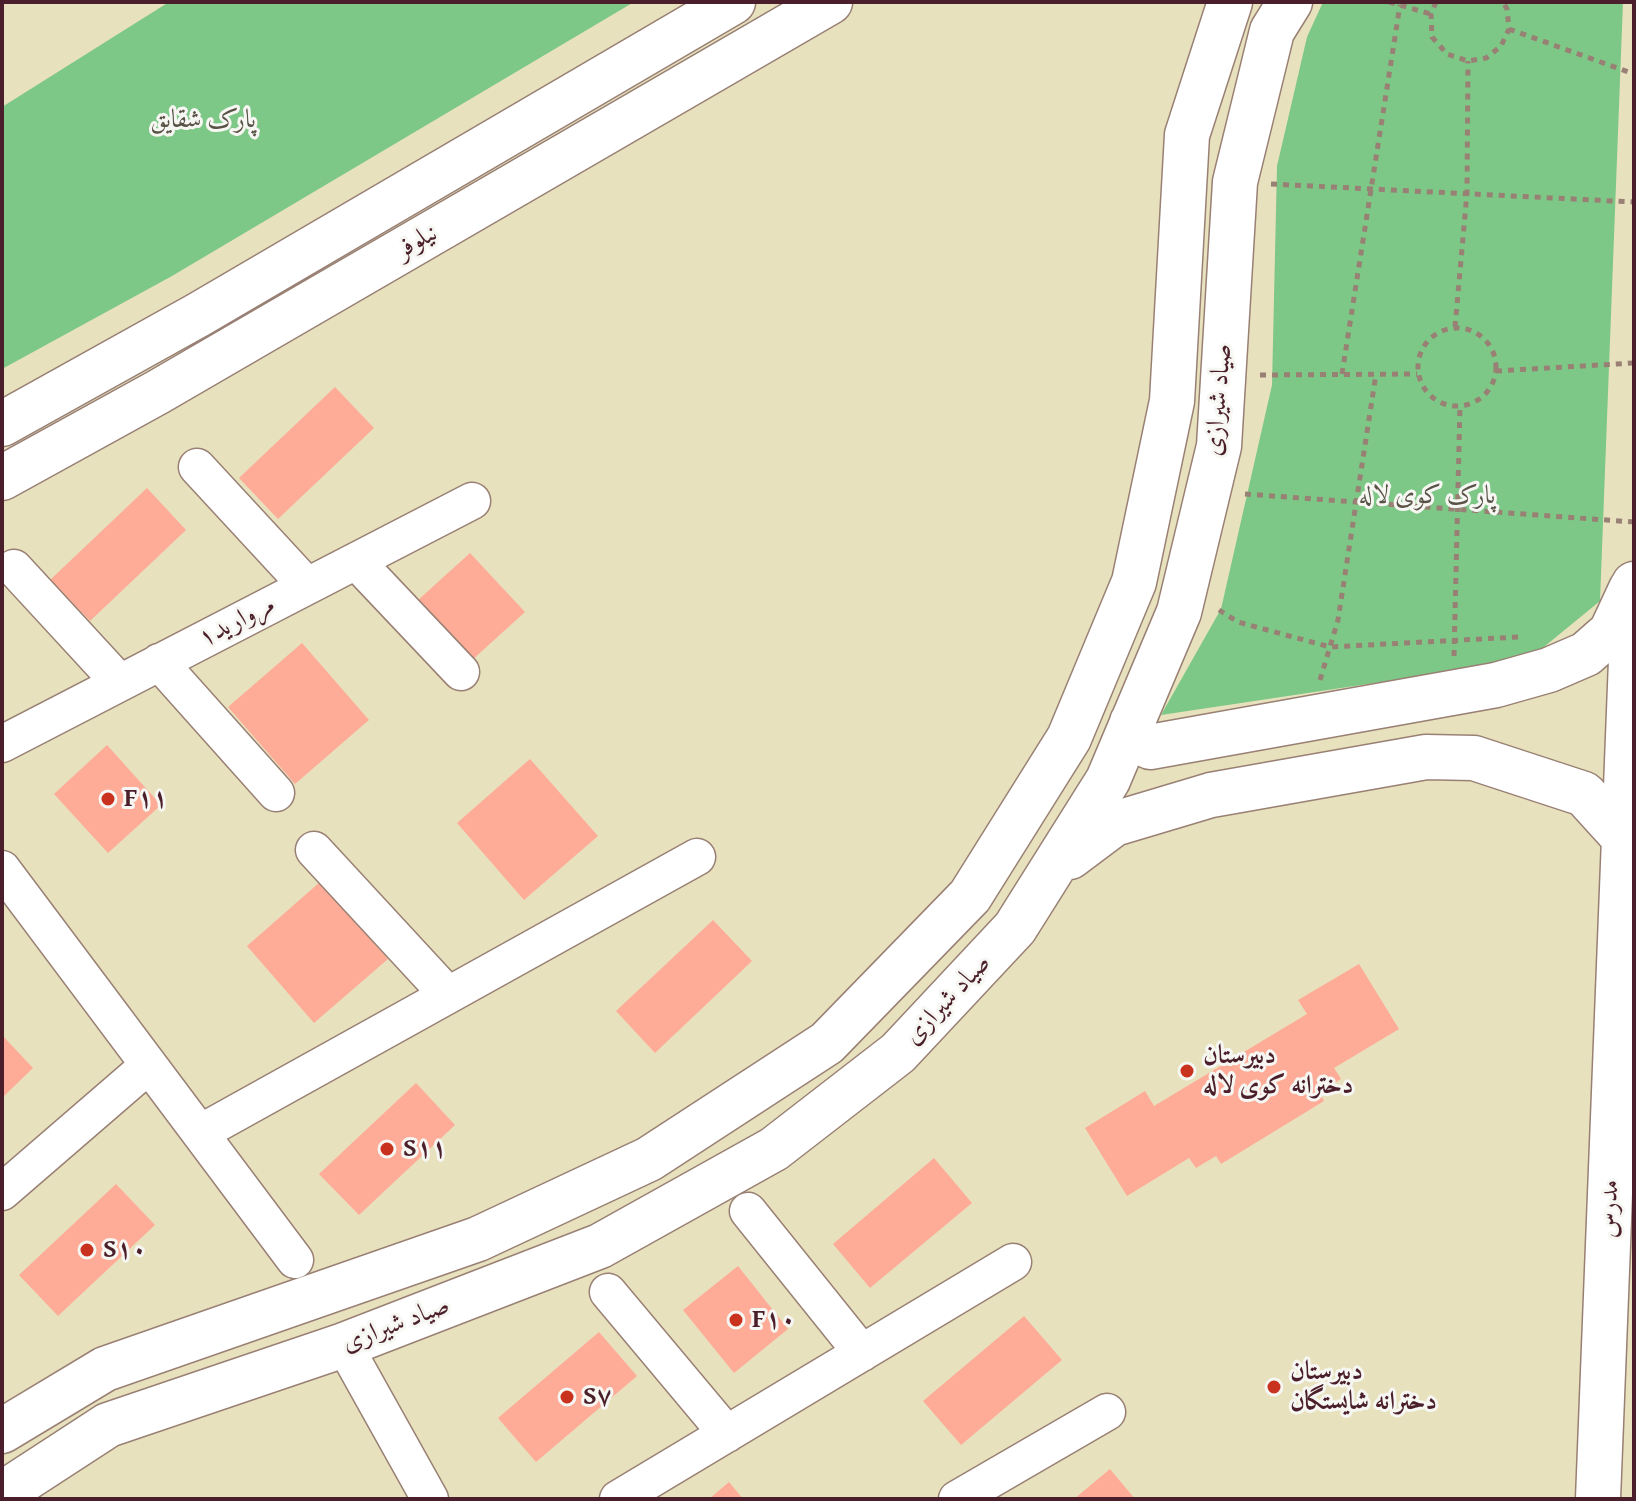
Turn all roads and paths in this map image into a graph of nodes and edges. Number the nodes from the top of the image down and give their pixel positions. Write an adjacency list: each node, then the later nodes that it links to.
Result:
1 (733, 2): 25 (street, نیلوفر)
2 (830, 2): 27 (street, نیلوفر)
3 (1230, 2): 68 (street, صیاد شیرازی)
4 (1290, 2): 13 (street, صیاد شیرازی)
5 (1389, 2): 8 (path)
6 (1436, 2): 9 (path)
7 (1503, 2): 10 (path)
8 (1400, 5): 9 (path); 14 (path)
9 (1431, 14): 11 (path)
10 (1509, 29): 11 (path); 12 (path)
11 (1468, 61): 15 (path)
12 (1634, 74)
13 (1235, 182): 14 (path); 23 (street, صیاد شیرازی)
14 (1370, 189): 15 (path); 20 (path)
15 (1467, 193): 16 (path); 17 (path)
16 (1634, 202)
17 (1455, 327): 19 (path); 22 (path)
18 (1634, 363): 19 (path)
19 (1496, 371): 24 (path)
20 (1342, 374): 21 (path); 23 (path)
21 (1376, 374): 22 (path); 30 (path)
22 (1417, 374): 24 (path)
23 (1223, 375): 28 (street, صیاد شیرازی)
24 (1460, 405): 31 (path)
25 (2, 424)
26 (197, 467): 36 (street)
27 (2, 478)
28 (1208, 491): 30 (path); 37 (street, صیاد شیرازی)
29 (472, 501): 33 (street, مروارید۱)
30 (1356, 504): 31 (path); 40 (path)
31 (1457, 509): 32 (path); 39 (path)
32 (1634, 522)
33 (356, 561): 36 (street, مروارید۱); 42 (street)
34 (14, 568): 43 (street)
35 (1634, 584): 44 (street); 52 (street, مدرس)
36 (307, 586): 41 (street, مروارید۱)
37 (1185, 588): 40 (path); 47 (street, صیاد شیرازی)
38 (1533, 636): 39 (path)
39 (1455, 640): 40 (path); 44 (path)
40 (1330, 647): 46 (path)
41 (159, 662): 43 (street, مروارید۱); 51 (street)
42 (461, 672)
43 (120, 683): 48 (street, مروارید۱)
44 (1442, 696): 45 (street); 49 (street)
45 (1353, 711): 46 (street); 50 (street)
46 (1309, 719): 47 (street)
47 (1132, 722): 56 (street, صیاد شیرازی)
48 (2, 744)
49 (1426, 757): 50 (street); 52 (street)
50 (1350, 769): 56 (street)
51 (276, 793)
52 (1624, 838): 74 (street, مدرس)
53 (314, 850): 57 (street)
54 (697, 857): 57 (street)
55 (2, 869): 58 (street)
56 (1052, 870): 65 (street, صیاد شیرازی)
57 (448, 995): 59 (street)
58 (149, 1065): 59 (street); 60 (street)
59 (200, 1133): 62 (street)
60 (2, 1192)
61 (748, 1211): 66 (street)
62 (295, 1260)
63 (1013, 1262): 66 (street)
64 (608, 1292): 69 (street)
65 (344, 1345): 70 (street, صیاد شیرازی); 71 (street)
66 (862, 1353): 69 (street)
67 (1107, 1412): 73 (street)
68 (2, 1431)
69 (727, 1434): 72 (street)
70 (2, 1494)
71 (430, 1499)
72 (618, 1499)
73 (957, 1499)
74 (1598, 1499)

